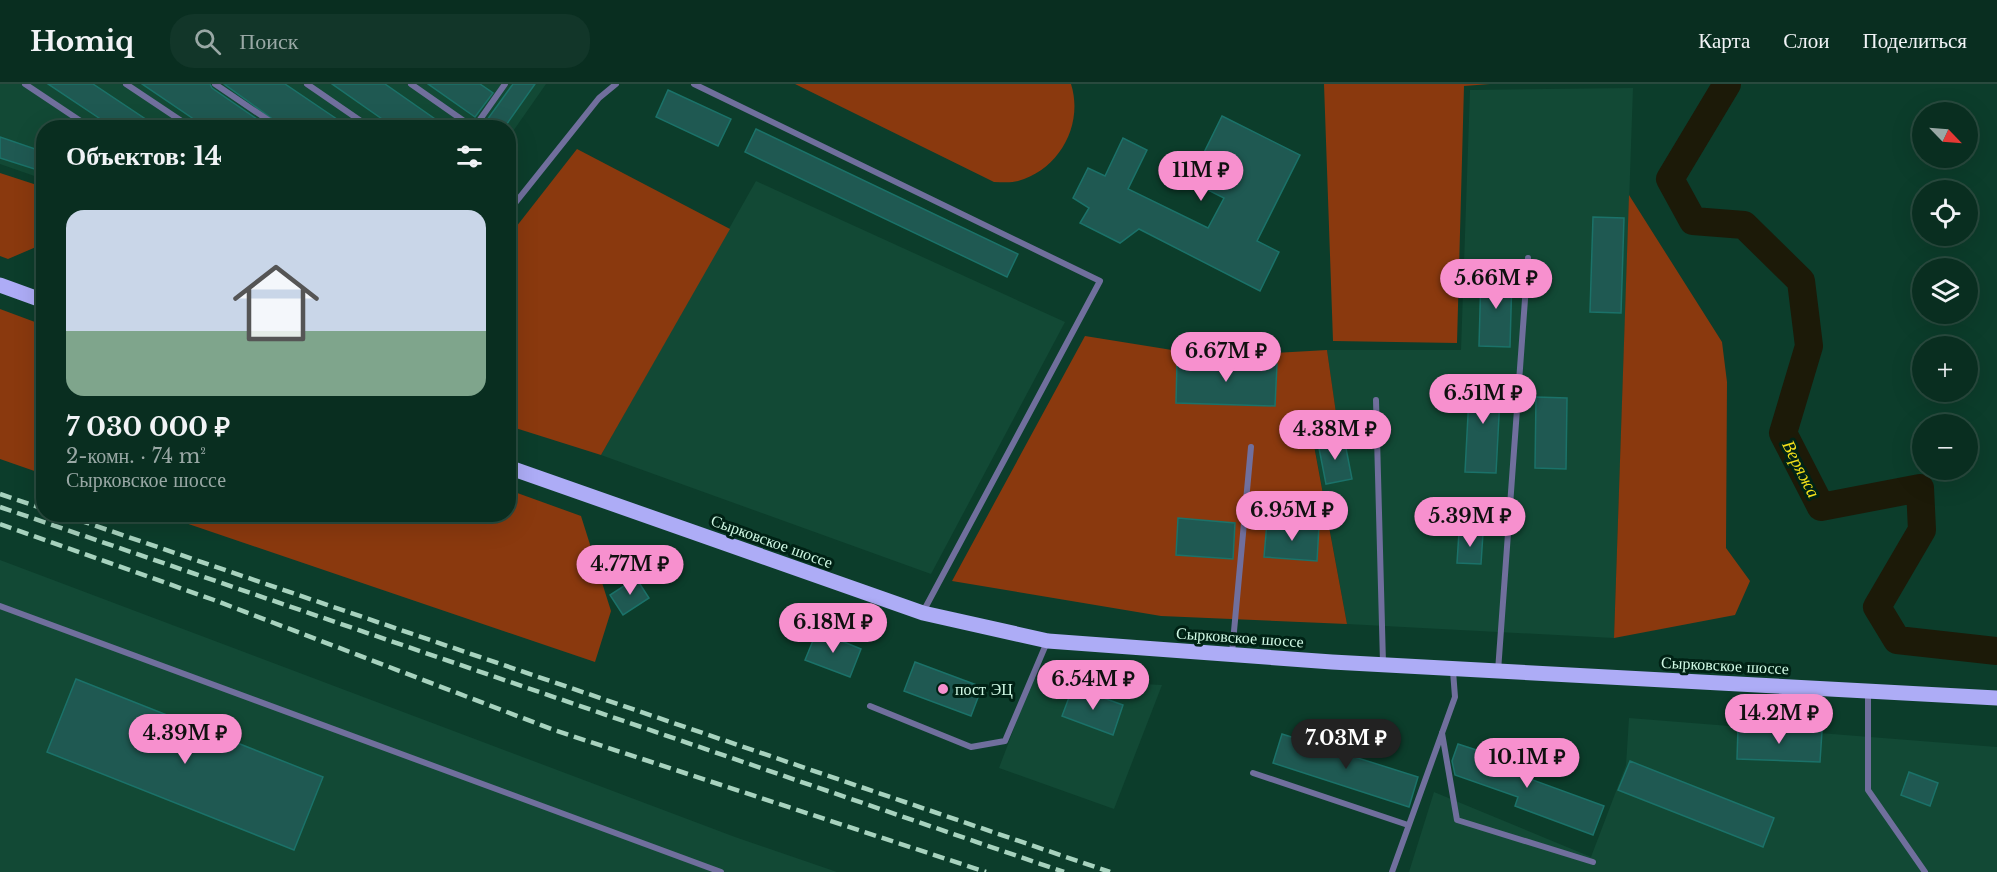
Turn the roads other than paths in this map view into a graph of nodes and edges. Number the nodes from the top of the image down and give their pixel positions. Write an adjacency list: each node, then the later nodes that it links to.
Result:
1 (25, 84): 9 (lane)
2 (126, 84): 10 (lane)
3 (215, 84): 11 (lane)
4 (307, 84): 12 (lane)
5 (411, 84): 13 (lane)
6 (505, 84): 14 (lane)
7 (616, 84): 15 (lane)
8 (694, 84): 23 (lane)
9 (79, 120)
10 (180, 120)
11 (268, 120)
12 (359, 120)
13 (463, 120)
14 (480, 120)
15 (516, 202)
16 (1528, 258): 28 (lane)
17 (0, 285): 18 (main road)
18 (36, 298)
19 (1376, 400): 26 (lane)
20 (1251, 447): 25 (lane)
21 (516, 470): 23 (main road, Сырковское шоссе)
22 (0, 606): 36 (lane)
23 (923, 613): 24 (main road, Сырковское шоссе)
24 (1048, 641): 25 (main road, Сырковское шоссе); 31 (lane)
25 (1232, 654): 26 (main road, Сырковское шоссе)
26 (1383, 664): 27 (main road, Сырковское шоссе)
27 (1453, 668): 28 (main road, Сырковское шоссе); 32 (lane)
28 (1498, 671): 29 (main road, Сырковское шоссе)
29 (1868, 691): 30 (main road, Сырковское шоссе); 38 (lane)
30 (1997, 698)
31 (870, 706)
32 (1442, 734): 34 (lane); 35 (lane)
33 (1252, 773): 34 (lane)
34 (1408, 825): 37 (lane)
35 (1593, 862)
36 (721, 872)
37 (1392, 872)
38 (1925, 872)

